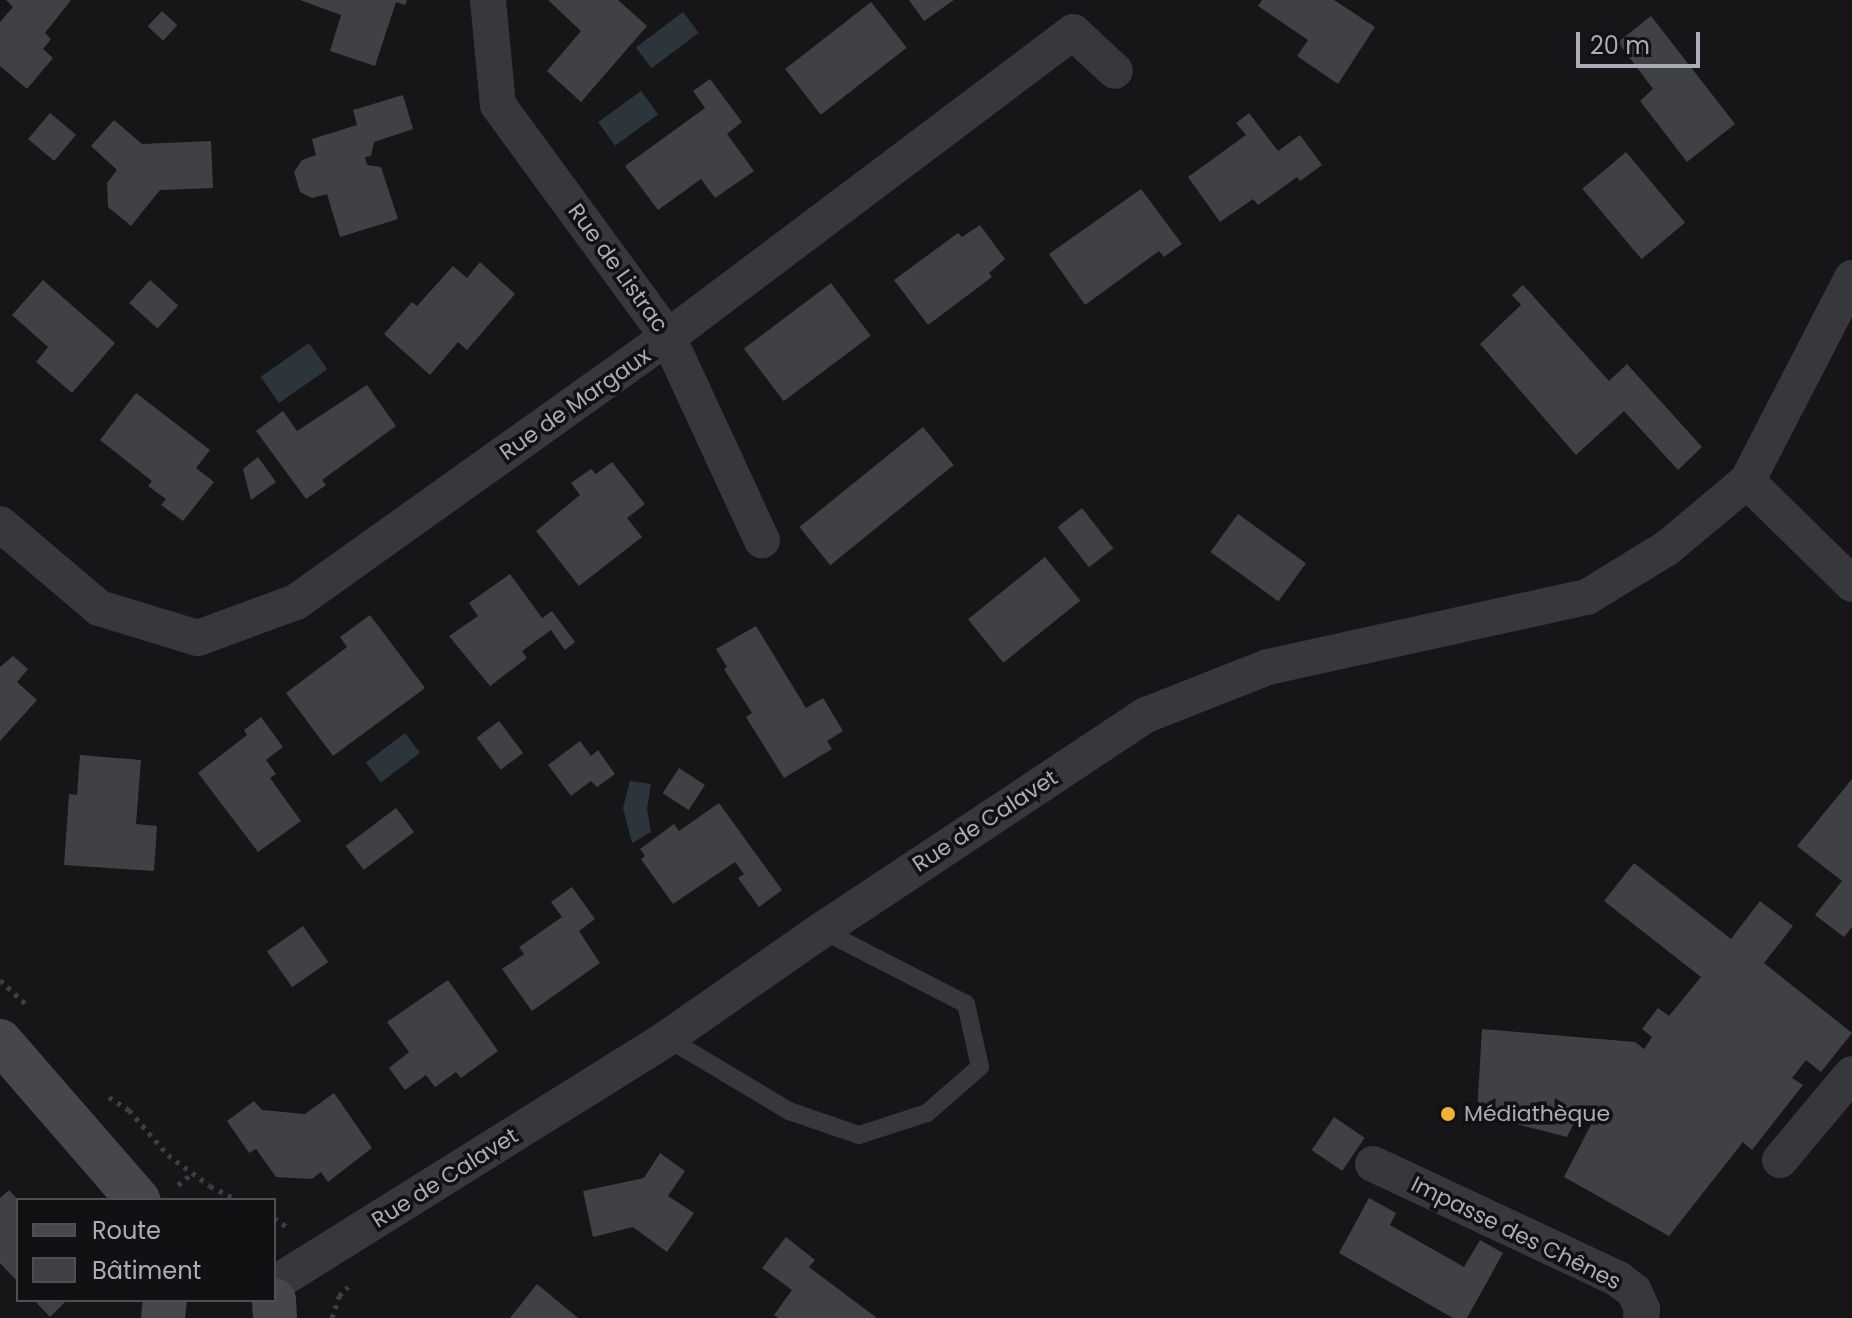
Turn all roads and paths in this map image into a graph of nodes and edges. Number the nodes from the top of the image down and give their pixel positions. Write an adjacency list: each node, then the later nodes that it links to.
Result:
1 (488, 0): 4 (street, Rue de Listrac)
2 (1115, 71): 4 (street, Rue de Margaux)
3 (1852, 278): 5 (street)
4 (668, 337): 6 (street, Rue de Margaux); 7 (street, Rue de Listrac)
5 (1747, 481): 8 (street); 9 (street, Rue de Calavet)
6 (0, 524)
7 (762, 540)
8 (1852, 584)
9 (822, 930): 12 (street, Rue de Calavet); 12 (lane)
10 (0, 980): 11 (path)
11 (33, 1011)
12 (667, 1038): 20 (street, Rue de Calavet)
13 (0, 1041): 18 (main road)
14 (1852, 1074): 16 (street)
15 (103, 1093): 19 (path)
16 (1780, 1160)
17 (1373, 1164): 21 (street, Impasse des Chênes)
18 (136, 1198)
19 (234, 1198)
20 (276, 1283)
21 (1641, 1318)

